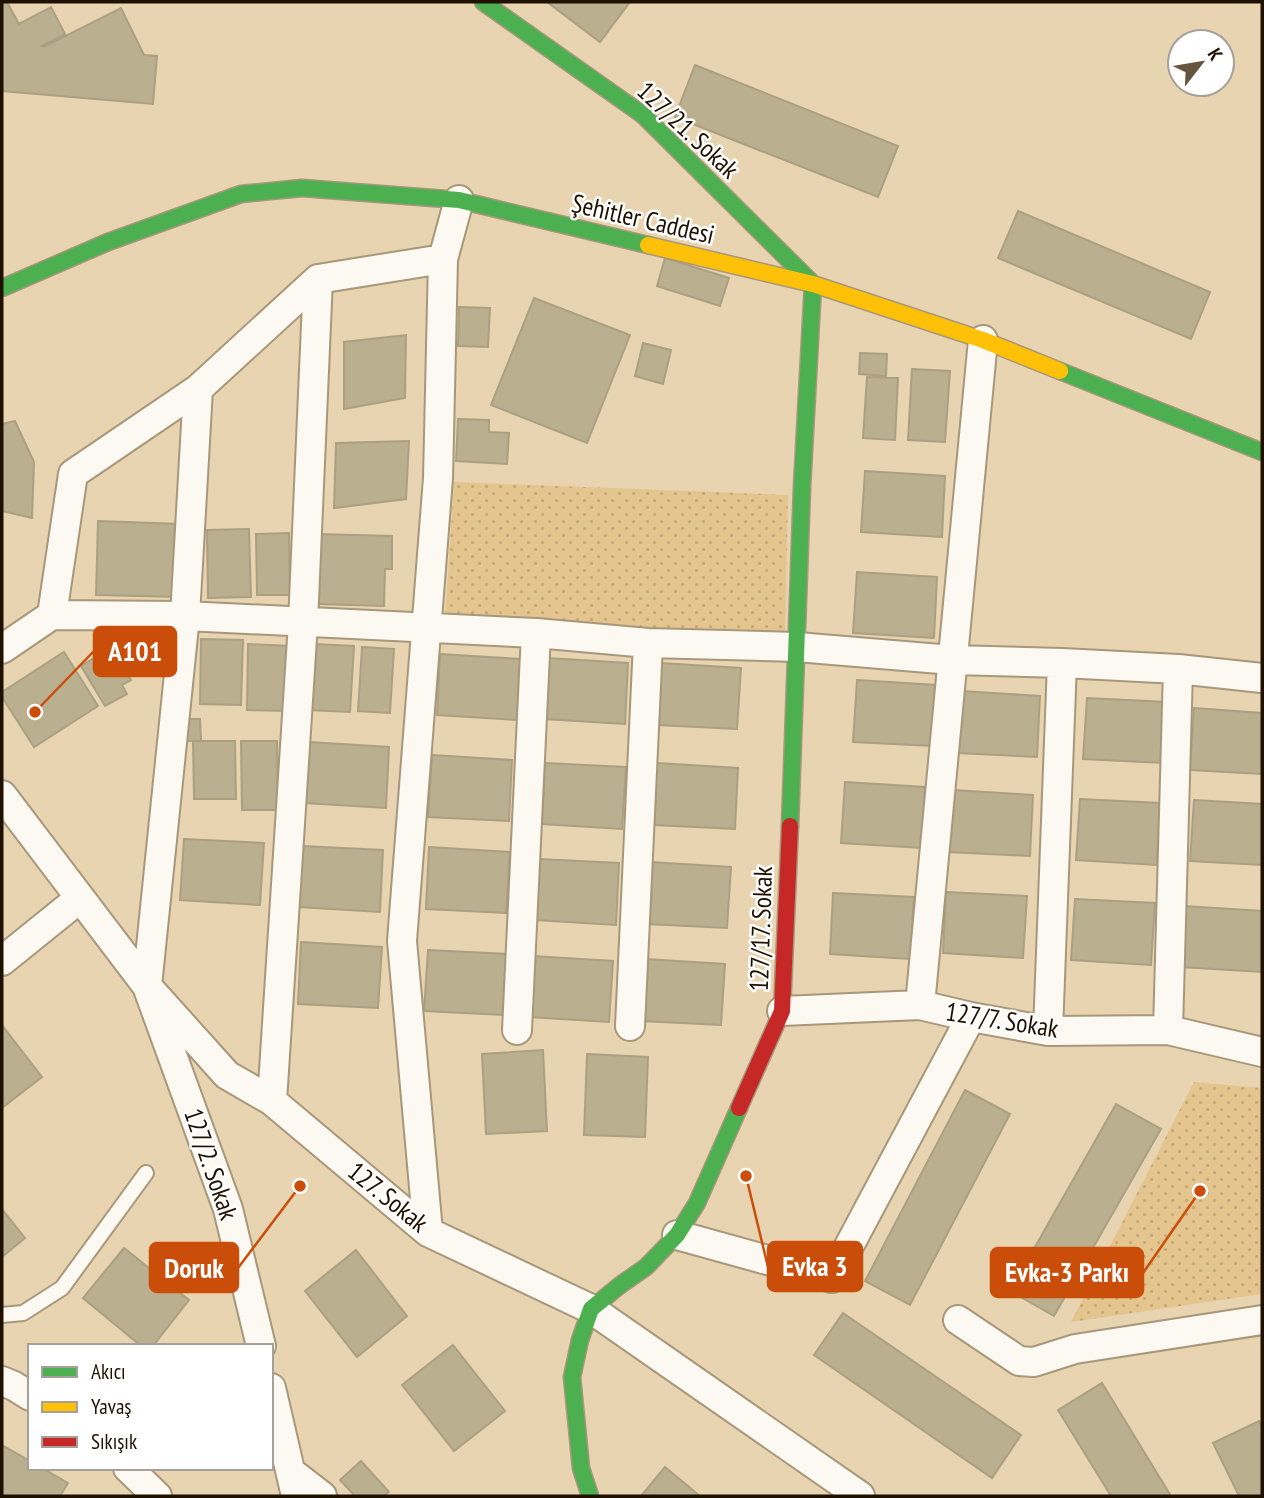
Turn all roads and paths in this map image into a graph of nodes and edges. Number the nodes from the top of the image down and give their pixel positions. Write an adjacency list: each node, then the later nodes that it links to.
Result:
1 (483, 2): 5 (street, 127/21. Sokak)
2 (459, 200): 3 (street); 5 (street, Şehitler Caddesi); 6 (street, Şehitler Caddesi)
3 (443, 259): 4 (street); 13 (street)
4 (318, 279): 8 (street); 12 (street)
5 (813, 284): 7 (street, Şehitler Caddesi); 16 (street, 127/17. Sokak)
6 (2, 288)
7 (983, 340): 9 (street, Şehitler Caddesi); 18 (street)
8 (198, 390): 10 (street); 11 (street)
9 (1262, 452)
10 (52, 615): 11 (street); 17 (street)
11 (185, 616): 12 (street); 25 (street)
12 (303, 623): 13 (street); 34 (street)
13 (426, 629): 14 (street); 36 (street)
14 (536, 633): 15 (street); 30 (street)
15 (648, 643): 16 (street); 29 (street)
16 (797, 648): 18 (street); 27 (street, 127/17. Sokak)
17 (2, 649)
18 (951, 660): 19 (street); 26 (street)
19 (1062, 663): 20 (street); 32 (street)
20 (1178, 669): 21 (street); 31 (street)
21 (1262, 678)
22 (2, 795): 23 (street, 127. Sokak)
23 (80, 898): 24 (street); 25 (street, 127. Sokak)
24 (2, 961)
25 (147, 986): 34 (street, 127. Sokak); 42 (street, 127/2. Sokak)
26 (920, 1005): 27 (street, 127/7. Sokak); 28 (street, 127/7. Sokak)
27 (782, 1011): 37 (street, 127/17. Sokak)
28 (971, 1017): 32 (street, 127/7. Sokak); 37 (street)
29 (630, 1026)
30 (517, 1030)
31 (1168, 1030): 32 (street, 127/7. Sokak); 33 (street, 127/7. Sokak)
32 (1048, 1031)
33 (1262, 1052)
34 (272, 1101): 36 (street, 127. Sokak)
35 (146, 1173): 39 (lane)
36 (428, 1232): 38 (street, 127. Sokak)
37 (677, 1235): 38 (street, 127/17. Sokak)
38 (591, 1309): 50 (street); 51 (street, 127. Sokak)
39 (2, 1315)
40 (958, 1320): 41 (street)
41 (1262, 1320)
42 (261, 1344)
43 (2, 1381): 44 (street)
44 (28, 1395)
45 (273, 1396): 47 (street)
46 (130, 1470): 48 (street)
47 (294, 1484): 49 (street)
48 (157, 1496)
49 (322, 1496)
50 (590, 1496)
51 (860, 1496)

